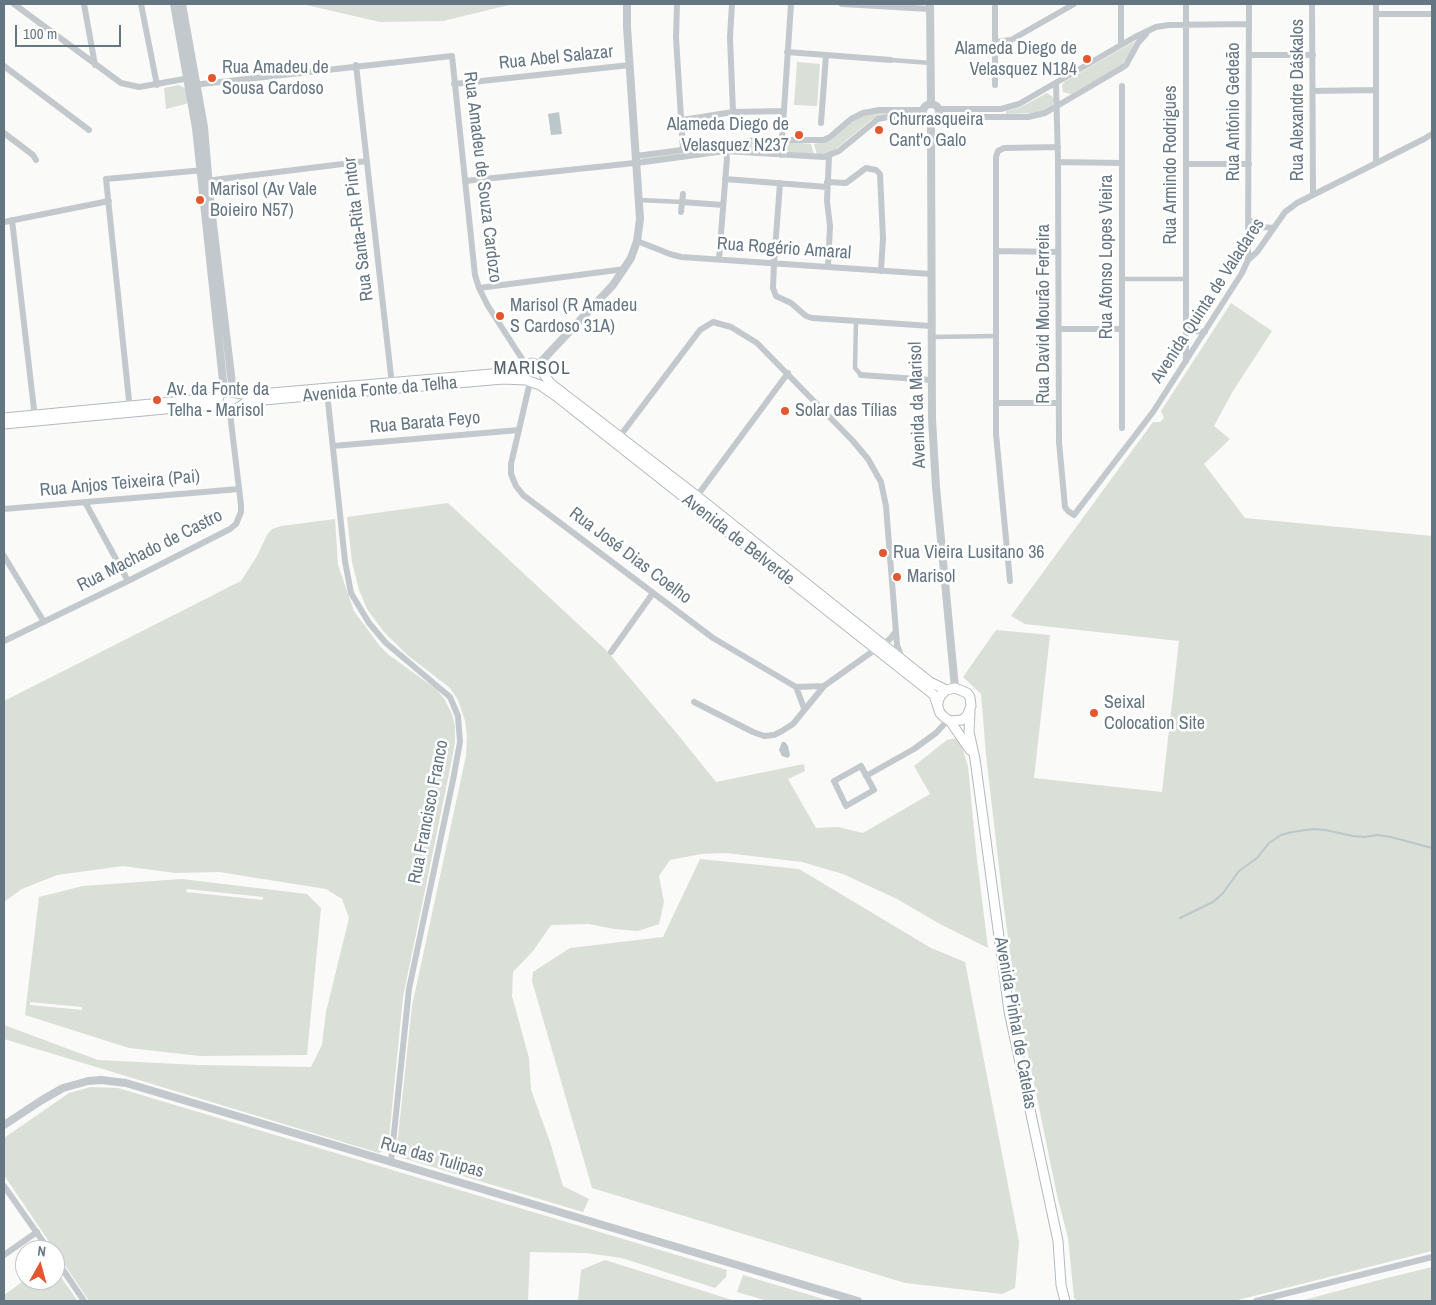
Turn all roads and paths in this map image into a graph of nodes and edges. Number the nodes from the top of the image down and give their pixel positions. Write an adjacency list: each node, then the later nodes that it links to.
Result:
1 (14, 4): 22 (street, Rua Amadeu de Souza Cardozo)
2 (27, 4): 22 (street)
3 (84, 4): 36 (street)
4 (141, 4): 43 (street)
5 (174, 4): 40 (street)
6 (182, 4): 40 (street)
7 (627, 4): 38 (street)
8 (677, 4): 54 (street)
9 (732, 4): 52 (street)
10 (790, 4): 30 (street)
11 (842, 4): 20 (street)
12 (995, 4): 28 (street)
13 (1059, 4): 21 (street)
14 (1074, 4): 21 (street)
15 (1121, 4): 29 (street)
16 (1186, 4): 25 (street, Rua Armindo Rodrigues)
17 (1249, 4): 26 (street, Rua António Gedeão)
18 (1312, 4): 33 (street, Rua Alexandre Dáskalos)
19 (1376, 4): 23 (street)
20 (930, 7): 35 (street)
21 (1062, 11): 28 (street)
22 (29, 14): 36 (street, Rua Amadeu de Souza Cardozo)
23 (1376, 14): 24 (street); 46 (street)
24 (1432, 14)
25 (1186, 24): 26 (street); 27 (street); 71 (street, Rua Armindo Rodrigues)
26 (1249, 24): 32 (street, Rua António Gedeão)
27 (1151, 29): 29 (street); 49 (street)
28 (994, 42): 44 (street)
29 (1122, 45): 41 (street)
30 (787, 52): 31 (street); 51 (street)
31 (826, 55): 34 (street); 55 (street)
32 (1249, 55): 33 (street); 72 (street, Rua António Gedeão)
33 (1313, 55): 47 (street, Rua Alexandre Dáskalos)
34 (891, 60): 35 (street)
35 (931, 63): 48 (street)
36 (95, 65): 43 (street, Rua Amadeu de Souza Cardozo)
37 (356, 65): 40 (street, Rua Amadeu de Souza Cardozo); 42 (street, Rua Amadeu de Souza Cardozo); 67 (street, Rua Santa-Rita Pintor)
38 (630, 65): 42 (street, Rua Abel Salazar); 65 (street)
39 (4, 66): 56 (street)
40 (192, 82): 43 (street, Rua Amadeu de Souza Cardozo); 73 (street)
41 (1056, 83): 49 (street, Rua David Mourão Ferreira); 50 (street)
42 (454, 84): 76 (street, Rua Amadeu de Souza Cardozo)
43 (157, 85)
44 (995, 85)
45 (1122, 86): 69 (street, Rua Afonso Lopes Vieira)
46 (1376, 90): 47 (street); 70 (street)
47 (1313, 91): 80 (street, Rua Alexandre Dáskalos)
48 (931, 103): 50 (street); 53 (street)
49 (1058, 107): 53 (street); 60 (street, Rua David Mourão Ferreira)
50 (939, 109): 53 (street, Avenida da Marisol)
51 (784, 110): 52 (street); 59 (street)
52 (733, 112): 54 (street)
53 (930, 116): 59 (street); 64 (street); 99 (street, Avenida da Marisol)
54 (682, 120): 61 (street)
55 (821, 122)
56 (89, 130)
57 (4, 133): 66 (street)
58 (1432, 134): 70 (street, Avenida Quinta de Valadares)
59 (782, 139): 61 (street); 63 (street)
60 (1058, 147): 68 (street, Rua David Mourão Ferreira); 91 (street)
61 (683, 149): 65 (street)
62 (725, 151): 63 (street); 65 (street); 74 (street)
63 (782, 155): 64 (street)
64 (829, 156): 78 (street)
65 (636, 159): 76 (street); 81 (street)
66 (36, 160)
67 (367, 161): 75 (street); 118 (street, Rua Santa-Rita Pintor)
68 (1058, 162): 69 (street); 92 (street, Rua David Mourão Ferreira)
69 (1121, 163): 100 (street, Rua Afonso Lopes Vieira)
70 (1376, 163): 80 (street, Avenida Quinta de Valadares)
71 (1186, 164): 72 (street); 101 (street, Rua Armindo Rodrigues)
72 (1249, 164): 87 (street, Rua António Gedeão)
73 (204, 170): 75 (street); 82 (street)
74 (725, 179): 77 (street); 84 (street)
75 (205, 181): 119 (street); 121 (street)
76 (465, 181): 102 (street, Rua Amadeu de Souza Cardozo)
77 (780, 183): 78 (street); 95 (street)
78 (827, 184): 96 (street); 98 (street)
79 (682, 194): 83 (street)
80 (1313, 195): 89 (street, Avenida Quinta de Valadares)
81 (639, 200): 83 (street); 90 (street)
82 (109, 201): 86 (street); 125 (street)
83 (682, 202): 84 (street); 85 (street)
84 (723, 205): 93 (street)
85 (681, 212)
86 (12, 220): 88 (street); 128 (street)
87 (1249, 220): 89 (street); 94 (street, Rua António Gedeão)
88 (4, 222)
89 (1273, 228): 94 (street, Avenida Quinta de Valadares)
90 (637, 241): 93 (street, Rua Rogério Amaral); 97 (street)
91 (996, 251): 92 (street); 109 (street)
92 (1058, 252): 106 (street, Rua David Mourão Ferreira)
93 (719, 259): 95 (street, Rua Rogério Amaral)
94 (1248, 260): 108 (street, Avenida Quinta de Valadares)
95 (774, 263): 96 (street, Rua Rogério Amaral); 103 (street)
96 (828, 267): 98 (street, Rua Rogério Amaral)
97 (625, 269): 102 (street); 113 (street)
98 (881, 271): 99 (street, Rua Rogério Amaral)
99 (931, 274): 104 (street, Avenida da Marisol)
100 (1122, 279): 101 (street); 107 (street, Rua Afonso Lopes Vieira)
101 (1186, 279): 105 (street, Rua Armindo Rodrigues)
102 (479, 288): 112 (street, Rua Amadeu de Souza Cardozo)
103 (856, 322): 104 (street); 115 (street)
104 (931, 326): 110 (street, Avenida da Marisol)
105 (1186, 327): 108 (street); 111 (street, Rua Armindo Rodrigues)
106 (1059, 329): 107 (street); 123 (street, Rua David Mourão Ferreira)
107 (1122, 329): 130 (street, Rua Afonso Lopes Vieira)
108 (1205, 332): 111 (street, Avenida Quinta de Valadares)
109 (996, 336): 110 (street); 122 (street)
110 (931, 337): 116 (street, Avenida da Marisol)
111 (1186, 362): 138 (street, Avenida Quinta de Valadares)
112 (525, 367): 113 (main road); 117 (main road); 118 (main road, Avenida Fonte da Telha)
113 (540, 368): 117 (main road); 132 (main road, Avenida de Belverde)
114 (788, 373): 132 (street); 135 (street); 144 (street)
115 (861, 375): 116 (street)
116 (931, 380): 151 (street, Avenida da Marisol)
117 (530, 381): 118 (main road, Avenida Fonte da Telha); 131 (street, Rua José Dias Coelho); 132 (main road, Avenida de Belverde)
118 (392, 386): 120 (main road, Avenida Fonte da Telha)
119 (235, 392): 120 (main road, Avenida Fonte da Telha); 121 (main road, Avenida Fonte da Telha); 126 (main road)
120 (326, 392): 126 (main road, Avenida Fonte da Telha); 133 (street, Rua Francisco Franco)
121 (220, 395): 124 (main road); 125 (main road, Avenida Fonte da Telha)
122 (996, 403): 123 (street); 141 (street)
123 (1059, 403): 138 (street, Rua David Mourão Ferreira)
124 (220, 408): 125 (main road, Avenida Fonte da Telha); 126 (main road, Avenida Fonte da Telha)
125 (130, 409): 128 (main road, Avenida Fonte da Telha)
126 (234, 411): 134 (street, Rua Machado de Castro)
127 (4, 418): 128 (main road, Avenida Fonte da Telha)
128 (35, 418): 129 (main road, Avenida Fonte da Telha)
129 (4, 424)
130 (1122, 428)
131 (519, 430): 133 (street, Rua Barata Feyo); 142 (street, Rua José Dias Coelho)
132 (617, 440): 135 (main road, Avenida de Belverde); 146 (main road, Avenida de Belverde)
133 (333, 446): 160 (street, Rua Francisco Franco)
134 (239, 489): 136 (street, Rua Anjos Teixeira (Pai)); 140 (street, Rua Machado de Castro)
135 (697, 496): 146 (main road, Avenida de Belverde)
136 (85, 502): 137 (street, Rua Anjos Teixeira (Pai)); 140 (street)
137 (4, 509)
138 (1074, 516)
139 (4, 556): 143 (street)
140 (128, 581): 143 (street, Rua Machado de Castro)
141 (1010, 581)
142 (653, 592): 147 (street); 150 (street, Rua José Dias Coelho)
143 (44, 622): 145 (street, Rua Machado de Castro)
144 (896, 631): 146 (street); 148 (street)
145 (4, 641)
146 (880, 647): 148 (main road, Avenida de Belverde); 149 (street); 153 (main road, Avenida de Belverde)
147 (611, 652)
148 (902, 658): 151 (main road, Avenida de Belverde)
149 (824, 686): 150 (street); 154 (street)
150 (796, 687): 154 (street)
151 (950, 689): 153 (main road); 155 (main road, Avenida de Belverde)
152 (694, 702): 154 (street)
153 (938, 703): 156 (main road, Avenida de Belverde)
154 (804, 708)
155 (970, 711): 156 (main road); 157 (main road, Avenida Pinhal de Catelas)
156 (949, 720): 157 (main road, Avenida de Belverde); 158 (street)
157 (975, 759): 167 (main road, Avenida Pinhal de Catelas)
158 (866, 776): 158 (street)
159 (4, 1125): 160 (street, Rua das Tulipas)
160 (391, 1162): 169 (street, Rua das Tulipas)
161 (4, 1186): 162 (street)
162 (37, 1232): 163 (street); 164 (street)
163 (43, 1240)
164 (4, 1255)
165 (1432, 1257): 172 (street)
166 (65, 1273): 168 (street)
167 (1061, 1285): 170 (main road); 171 (main road)
168 (84, 1301)
169 (858, 1301)
170 (1057, 1301)
171 (1065, 1301)
172 (1256, 1301)

